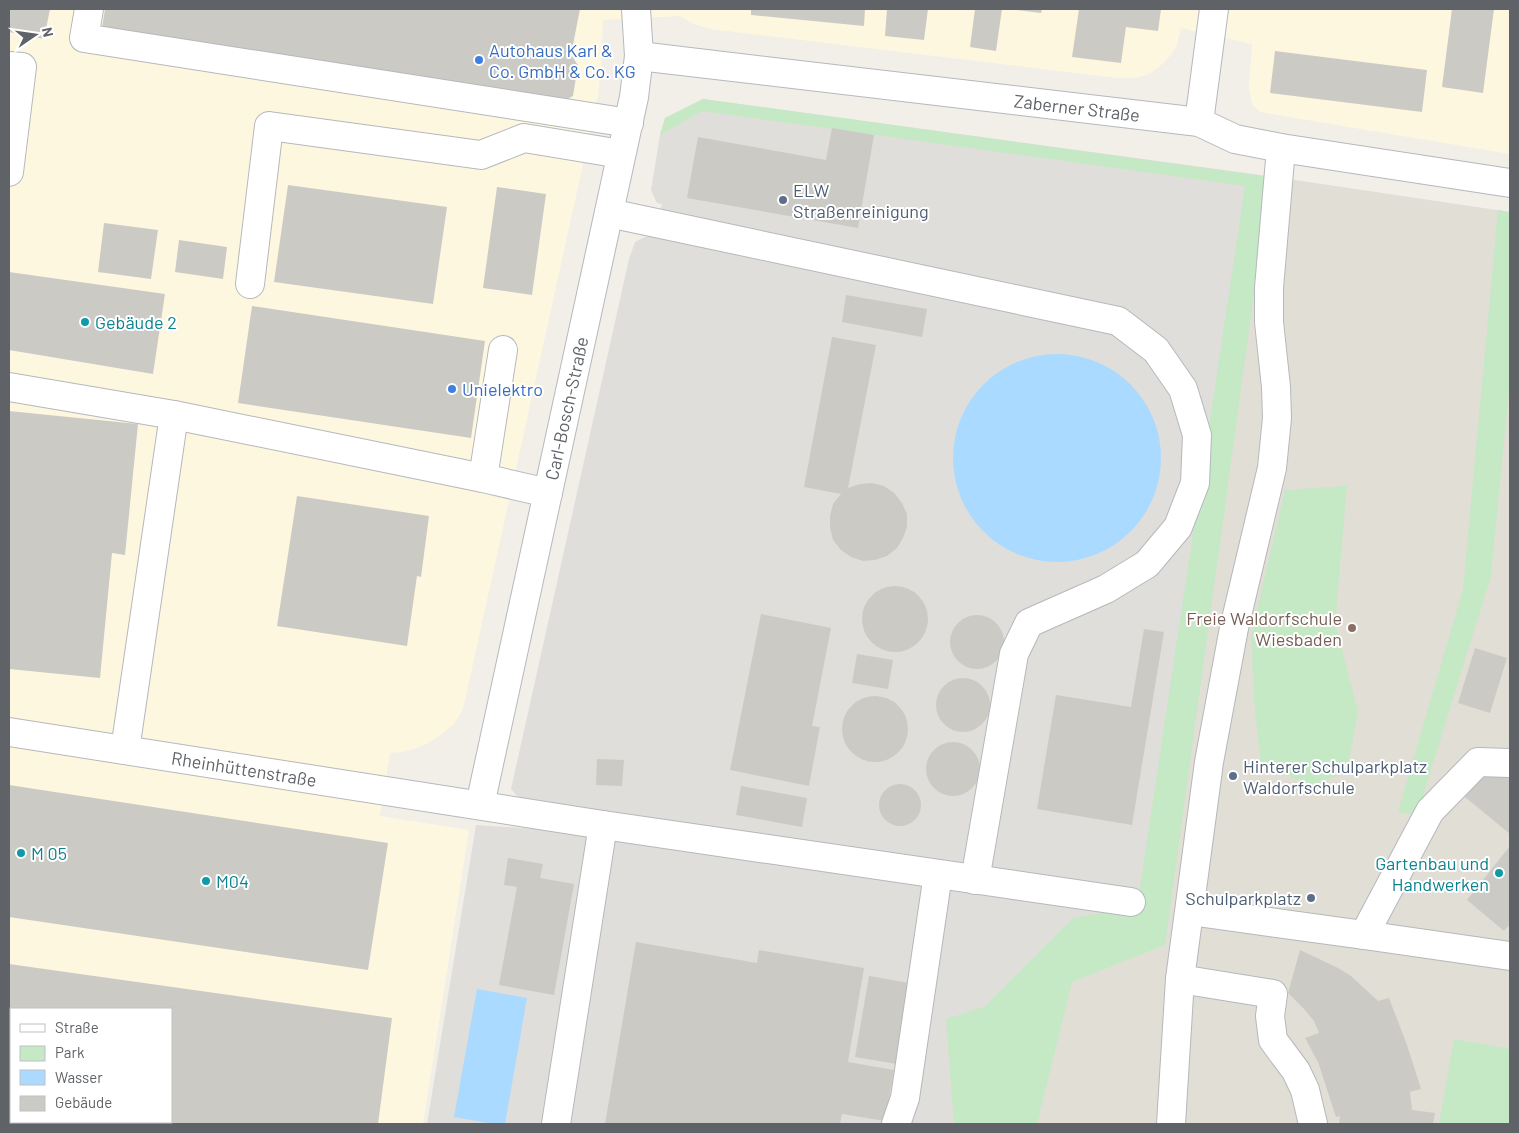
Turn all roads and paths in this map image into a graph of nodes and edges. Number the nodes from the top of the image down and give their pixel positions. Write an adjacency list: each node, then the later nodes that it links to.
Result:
1 (89, 9): 7 (street)
2 (636, 9): 4 (street, Carl-Bosch-Straße)
3 (1214, 9): 6 (street)
4 (639, 56): 6 (street, Zaberner Straße); 7 (street, Carl-Bosch-Straße)
5 (9, 66): 10 (street)
6 (1199, 122): 8 (street, Zaberner Straße)
7 (629, 123): 9 (street, Carl-Bosch-Straße)
8 (1280, 148): 11 (street, Zaberner Straße); 27 (street)
9 (622, 154): 12 (street, Carl-Bosch-Straße); 13 (street)
10 (9, 172)
11 (1510, 183)
12 (609, 213): 18 (street, Carl-Bosch-Straße); 25 (street)
13 (250, 284)
14 (503, 350): 17 (street)
15 (9, 387): 16 (street)
16 (174, 415): 17 (street); 20 (street)
17 (483, 478): 18 (street)
18 (548, 492): 22 (street, Carl-Bosch-Straße)
19 (9, 732): 20 (street, Rheinhüttenstraße)
20 (125, 750): 22 (street, Rheinhüttenstraße)
21 (1510, 763): 28 (street)
22 (480, 804): 23 (street, Rheinhüttenstraße)
23 (603, 825): 24 (street, Rheinhüttenstraße); 31 (street)
24 (938, 874): 25 (street, Rheinhüttenstraße); 32 (street)
25 (975, 880): 26 (street, Rheinhüttenstraße)
26 (1131, 902)
27 (1190, 911): 28 (street); 30 (street)
28 (1364, 936): 29 (street)
29 (1510, 956)
30 (1180, 979): 33 (street); 34 (street)
31 (556, 1124)
32 (896, 1124)
33 (1171, 1124)
34 (1313, 1124)

